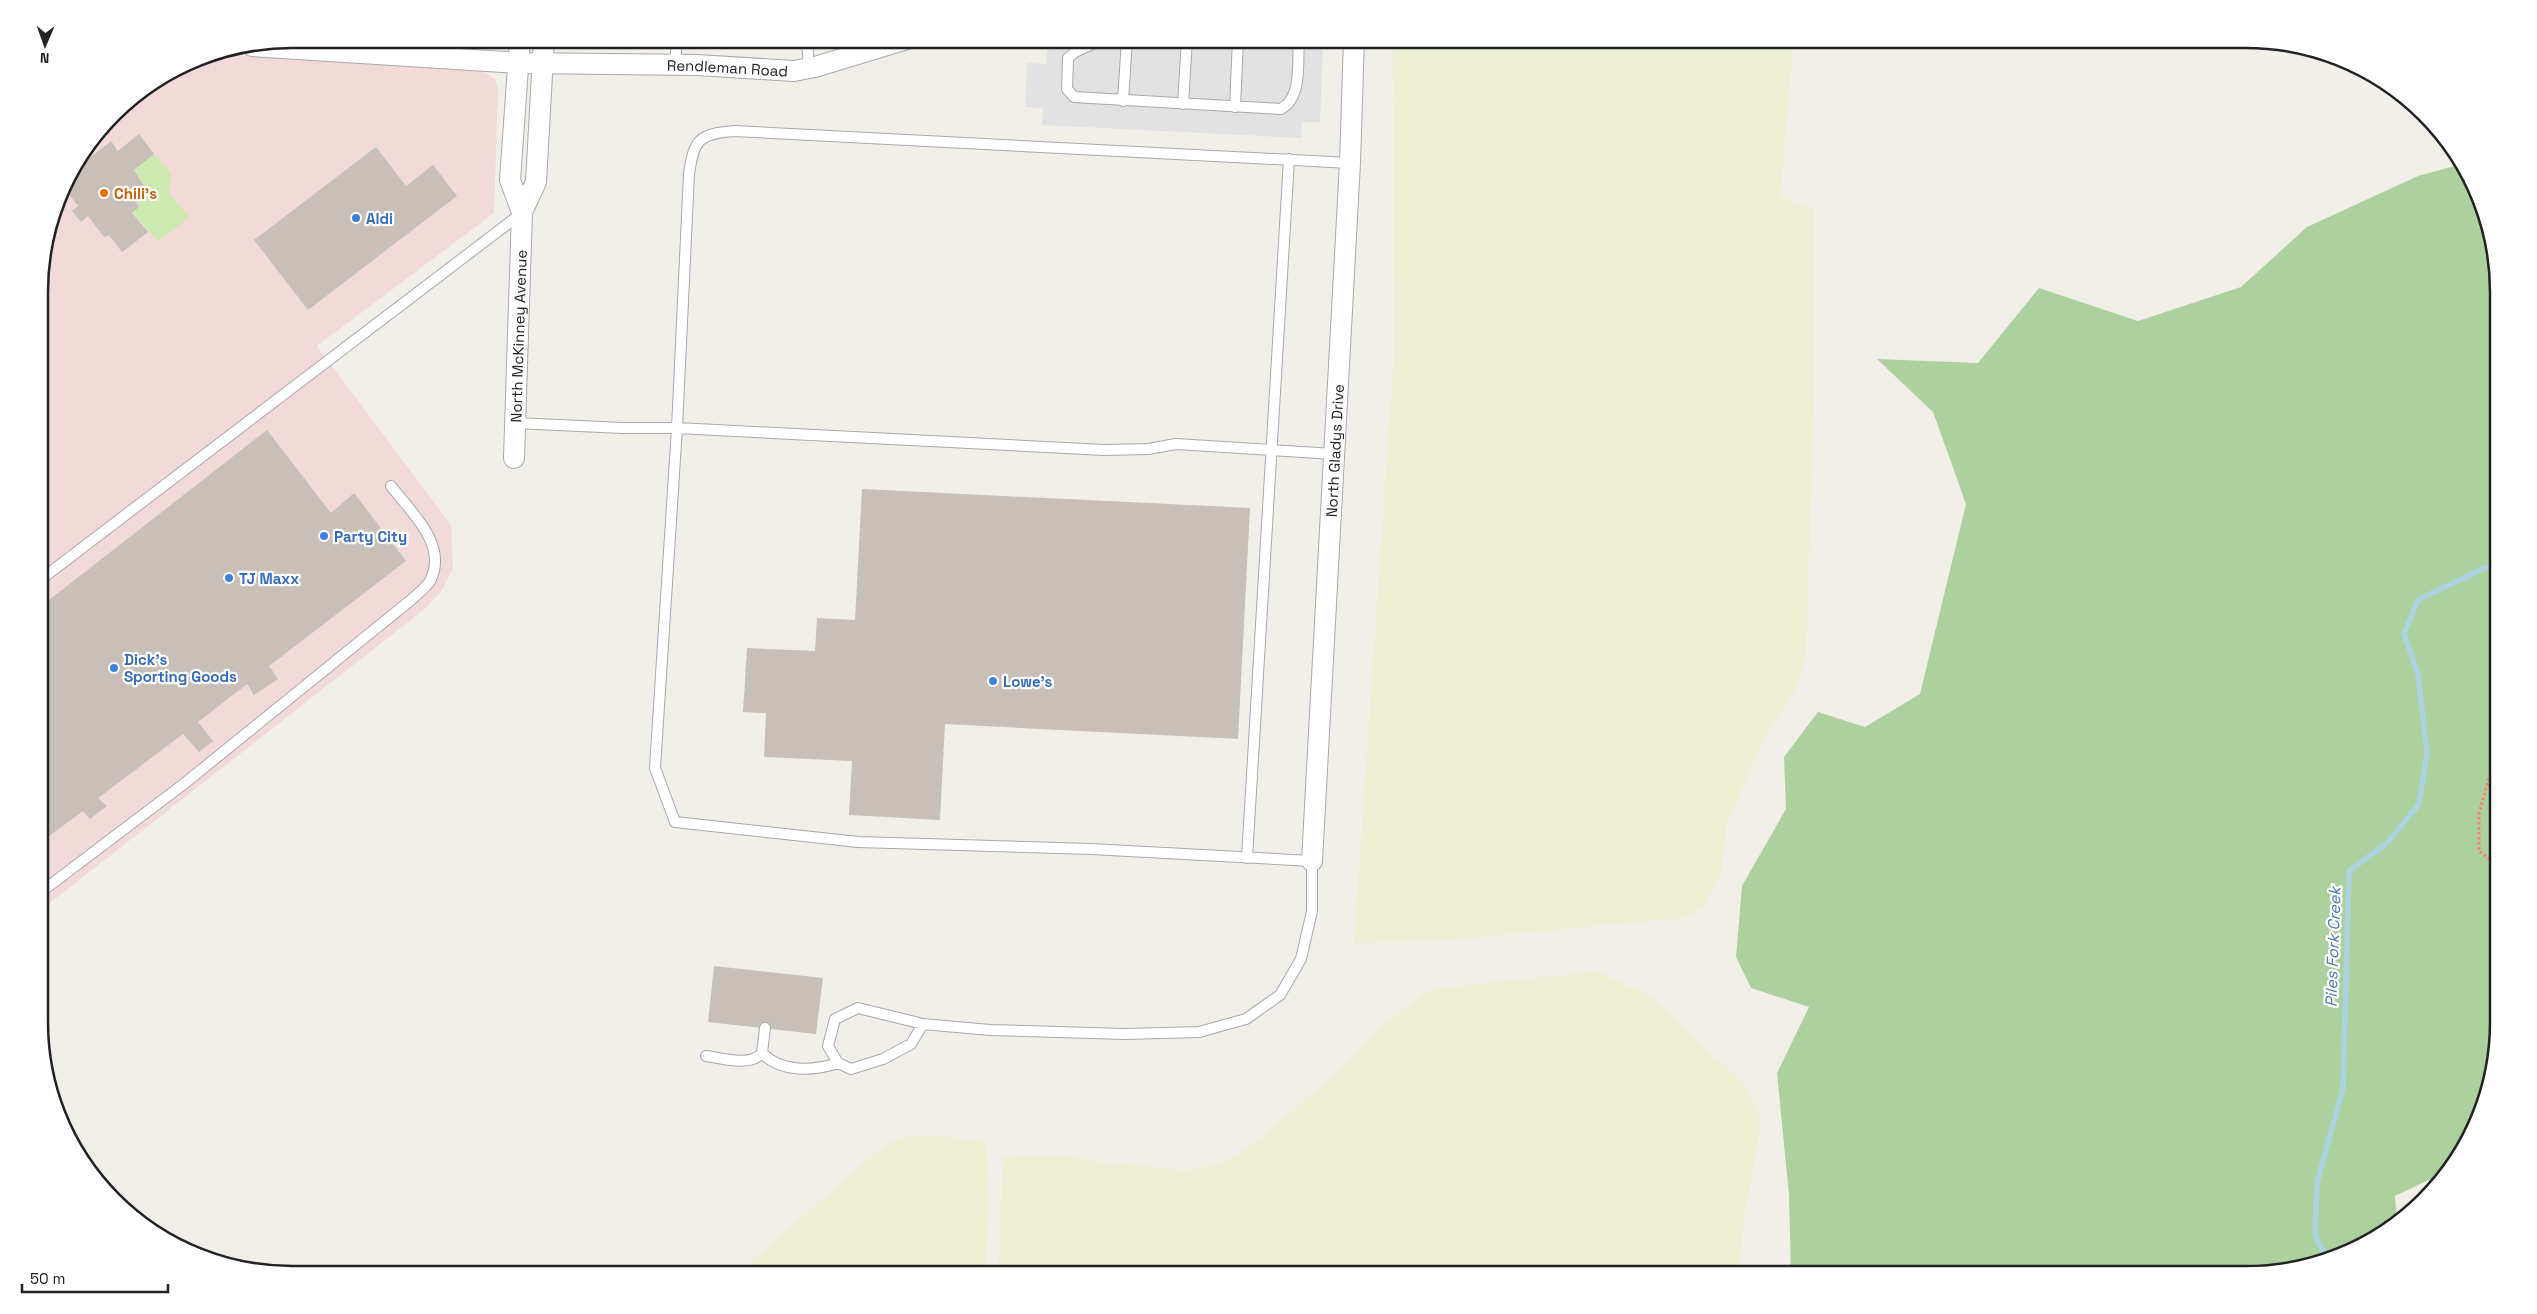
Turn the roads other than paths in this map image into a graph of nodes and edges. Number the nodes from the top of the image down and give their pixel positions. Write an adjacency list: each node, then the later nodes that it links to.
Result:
1 (282, 48): 14 (street, Rendleman Road)
2 (520, 48): 14 (street, North McKinney Avenue)
3 (544, 48): 13 (street, North McKinney Avenue)
4 (676, 48): 15 (lane)
5 (808, 48): 16 (lane)
6 (877, 48): 16 (street, Rendleman Road)
7 (1084, 48): 17 (lane)
8 (1126, 48): 17 (lane)
9 (1186, 48): 18 (lane)
10 (1238, 48): 19 (lane)
11 (1298, 48): 19 (lane)
12 (1354, 48): 21 (street, North Gladys Drive)
13 (544, 62): 14 (street, Rendleman Road); 15 (street, Rendleman Road); 22 (street, North McKinney Avenue)
14 (520, 63): 22 (street, North McKinney Avenue)
15 (675, 65): 16 (street, Rendleman Road)
16 (809, 68)
17 (1123, 100): 18 (lane)
18 (1183, 104): 19 (lane)
19 (1235, 107)
20 (1289, 159): 21 (lane); 24 (lane); 25 (lane)
21 (1350, 163): 26 (street, North Gladys Drive)
22 (522, 212): 23 (street, North McKinney Avenue); 29 (lane)
23 (515, 423): 24 (lane); 27 (street, North McKinney Avenue)
24 (677, 428): 25 (lane); 30 (lane)
25 (1273, 449): 26 (lane); 30 (lane)
26 (1334, 454): 31 (street, North Gladys Drive)
27 (514, 458)
28 (391, 486): 32 (lane)
29 (48, 574)
30 (1247, 858): 31 (lane)
31 (1312, 861): 33 (lane)
32 (48, 887)
33 (923, 1024): 37 (lane); 37 (lane)
34 (765, 1028): 35 (lane)
35 (762, 1053): 36 (lane); 37 (lane)
36 (706, 1056)
37 (838, 1063)

